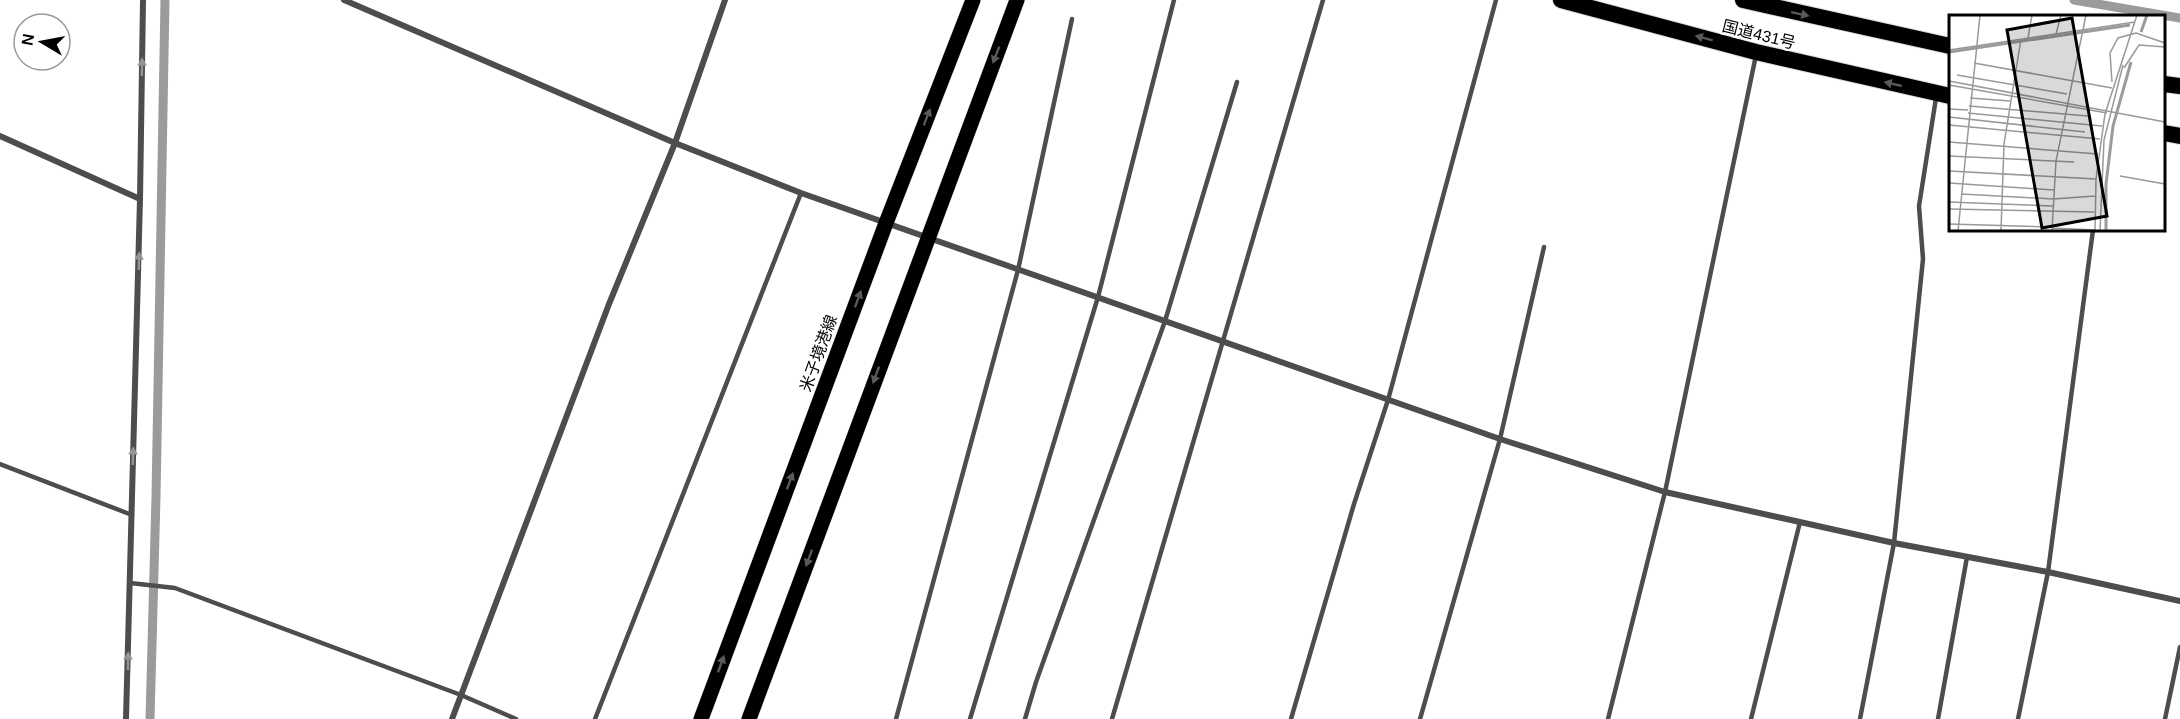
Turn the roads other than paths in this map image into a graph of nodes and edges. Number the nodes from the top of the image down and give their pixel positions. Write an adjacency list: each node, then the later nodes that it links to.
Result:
1 (143, 0): 23 (street, one-way to 1)
2 (344, 0): 21 (street)
3 (725, 0): 21 (street)
4 (973, 0): 24 (main road, 米子境港線, one-way to 4)
5 (1017, 0): 26 (main road, one-way to 26)
6 (1174, 0): 29 (lane)
7 (1323, 0): 31 (lane)
8 (1496, 0): 32 (lane)
9 (1561, 0): 13 (highway, 国道431号, one-way to 9)
10 (1743, 0): 12 (highway, 国道431号, one-way to 12)
11 (1072, 20): 28 (lane)
12 (1949, 46)
13 (1756, 52): 17 (highway, 国道431号, one-way to 13); 35 (lane)
14 (1237, 82): 30 (lane)
15 (2165, 84): 16 (highway)
16 (2180, 86)
17 (1943, 95): 38 (lane)
18 (2165, 133): 20 (highway)
19 (0, 136): 23 (street)
20 (2180, 136)
21 (675, 143): 22 (street); 44 (street)
22 (801, 194): 24 (street); 48 (lane)
23 (140, 198): 36 (street, one-way to 23)
24 (886, 223): 26 (street); 49 (main road, 米子境港線, one-way to 24)
25 (2093, 231): 40 (lane)
26 (927, 237): 28 (street); 50 (main road, one-way to 50)
27 (1544, 247): 33 (lane)
28 (1018, 270): 29 (street); 51 (lane)
29 (1098, 297): 30 (street); 52 (lane)
30 (1165, 321): 31 (street); 53 (lane)
31 (1224, 341): 32 (street); 54 (lane)
32 (1388, 399): 33 (street); 55 (lane)
33 (1500, 440): 35 (street); 56 (lane)
34 (0, 464): 36 (lane)
35 (1665, 492): 37 (street); 57 (lane)
36 (132, 515): 41 (street)
37 (1800, 522): 38 (street); 58 (lane)
38 (1894, 543): 39 (street); 59 (lane)
39 (1967, 557): 40 (street); 60 (lane)
40 (2048, 572): 42 (street); 61 (lane)
41 (130, 583): 44 (lane); 45 (street, one-way to 41)
42 (2180, 601)
43 (2180, 647): 62 (lane)
44 (461, 695): 46 (street); 47 (lane)
45 (126, 719)
46 (452, 719)
47 (516, 719)
48 (595, 719)
49 (701, 719)
50 (749, 719)
51 (896, 719)
52 (970, 719)
53 (1025, 719)
54 (1112, 719)
55 (1291, 719)
56 (1420, 719)
57 (1608, 719)
58 (1751, 719)
59 (1860, 719)
60 (1938, 719)
61 (2018, 719)
62 (2165, 719)

